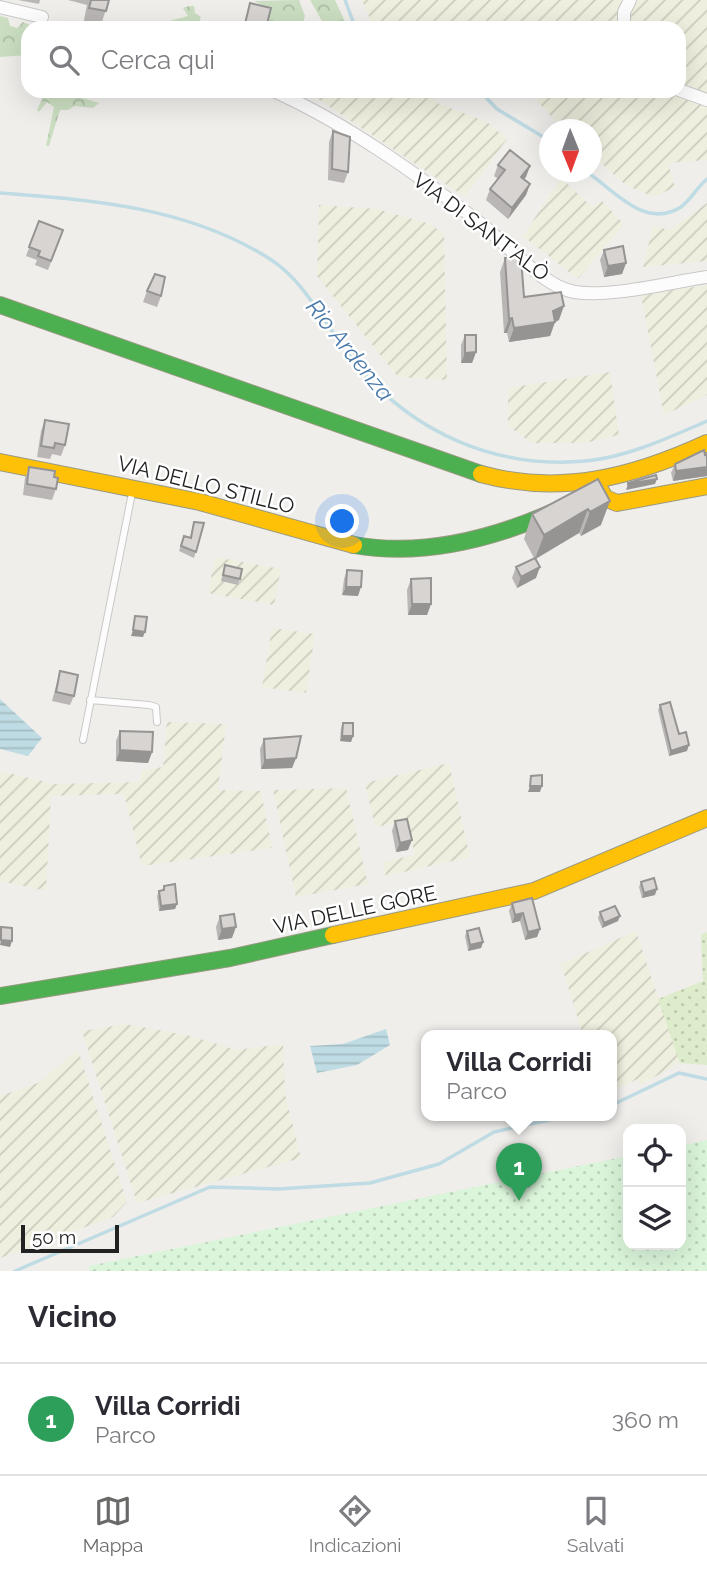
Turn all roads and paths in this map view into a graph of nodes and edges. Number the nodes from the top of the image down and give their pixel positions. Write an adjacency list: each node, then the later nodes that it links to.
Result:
1 (630, 0): 4 (street)
2 (0, 7): 3 (street)
3 (42, 17)
4 (624, 21)
5 (686, 92): 7 (street)
6 (287, 98): 8 (street, VIA DI SANT'ALÒ)
7 (707, 100)
8 (707, 277)
9 (0, 305): 12 (street)
10 (707, 443): 12 (street)
11 (0, 462): 13 (street, VIA DELLO STILLO)
12 (597, 484): 13 (street, VIA DELLO STILLO); 14 (street)
13 (133, 486): 15 (lane)
14 (707, 486)
15 (90, 700): 16 (lane); 17 (lane)
16 (157, 722)
17 (83, 740)
18 (707, 818): 19 (street, VIA DELLE GORE)
19 (0, 996)

